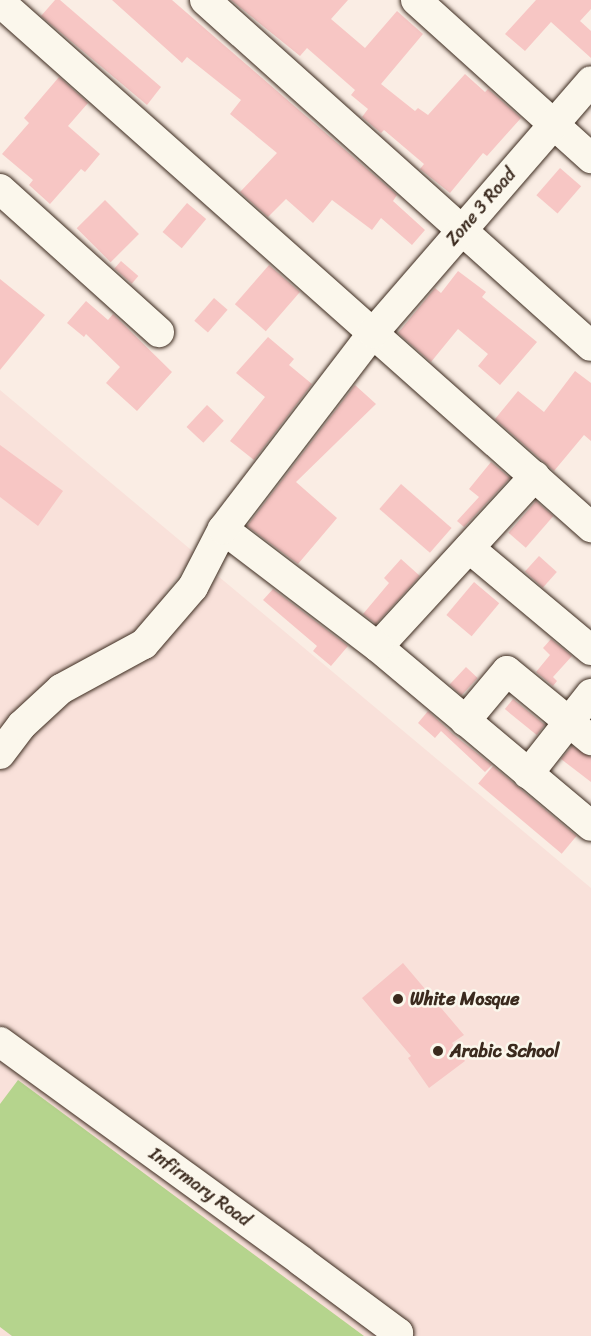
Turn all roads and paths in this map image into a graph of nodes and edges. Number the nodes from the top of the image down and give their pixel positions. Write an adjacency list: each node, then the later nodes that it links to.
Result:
1 (205, 0): 8 (street)
2 (416, 0): 5 (street)
3 (0, 2): 10 (street)
4 (591, 81): 5 (street, Zone 3 Road)
5 (554, 124): 6 (street); 8 (street, Zone 3 Road)
6 (591, 158)
7 (0, 189): 9 (street)
8 (461, 230): 10 (street, Zone 3 Road); 11 (street)
9 (159, 332)
10 (373, 333): 12 (street); 14 (street, Zone 3 Road)
11 (591, 346)
12 (535, 476): 13 (street); 15 (street)
13 (591, 527)
14 (223, 529): 16 (street); 21 (street, Zone 3 Road)
15 (469, 548): 16 (street); 17 (street)
16 (378, 647): 19 (street)
17 (591, 650)
18 (591, 694): 20 (street)
19 (465, 721): 20 (street); 22 (street)
20 (580, 731): 22 (street)
21 (0, 754)
22 (528, 774): 23 (street)
23 (591, 826)
24 (0, 1042): 25 (street, Infirmary Road)
25 (397, 1335)

